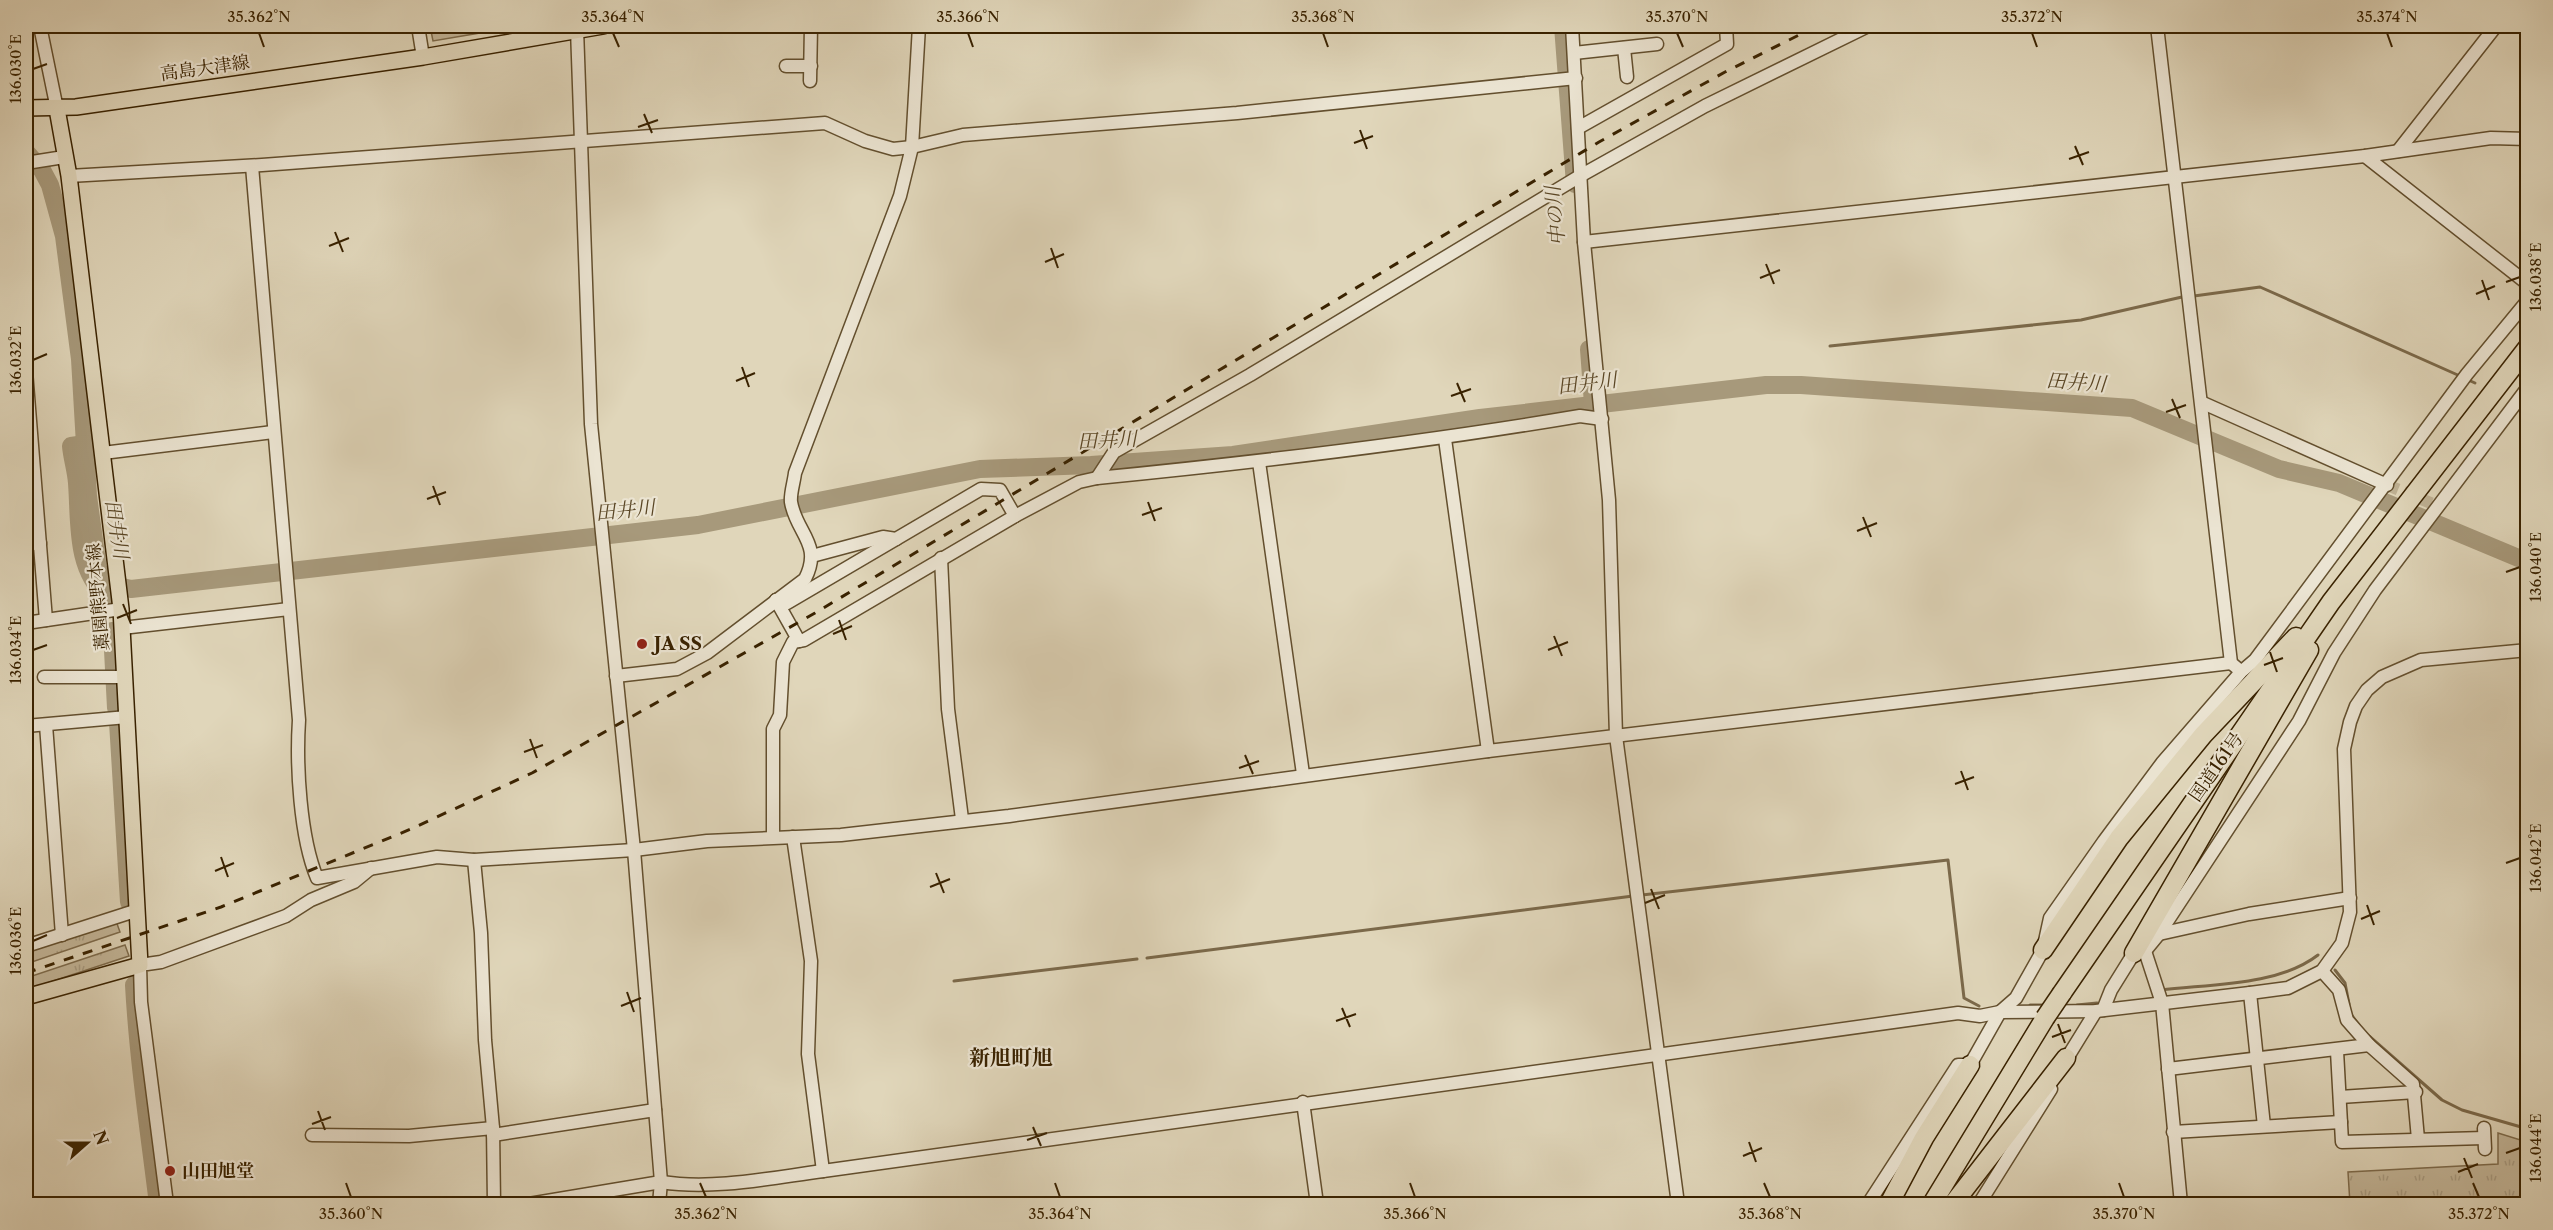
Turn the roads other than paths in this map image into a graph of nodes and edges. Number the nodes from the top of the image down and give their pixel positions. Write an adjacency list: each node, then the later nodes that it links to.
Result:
1 (40, 26): 22 (street)
2 (418, 26): 15 (street)
3 (603, 26): 11 (main road, 高島大津線)
4 (811, 26): 17 (street)
5 (920, 26): 26 (street)
6 (1572, 26): 14 (street)
7 (1726, 26): 23 (street)
8 (1868, 26): 33 (street)
9 (2157, 26): 34 (street)
10 (2496, 26): 27 (street)
11 (577, 29): 15 (main road, 高島大津線); 25 (street)
12 (1657, 44): 13 (street)
13 (1624, 48): 14 (street); 18 (street)
14 (1574, 53): 19 (street)
15 (423, 57): 22 (main road, 高島大津線)
16 (786, 66): 17 (street)
17 (811, 66): 20 (street)
18 (1627, 77)
19 (1576, 78): 23 (street); 26 (street)
20 (810, 81)
21 (26, 108): 22 (main road, 高島大津線)
22 (57, 109): 29 (main road, 藁園熊野本線)
23 (1578, 128): 33 (street)
24 (2528, 139): 27 (street)
25 (582, 143): 26 (street); 31 (street); 67 (street)
26 (912, 147): 53 (street)
27 (2398, 151): 28 (street)
28 (2365, 156): 34 (street); 36 (street)
29 (64, 157): 30 (street); 32 (main road, 藁園熊野本線)
30 (26, 163)
31 (252, 166): 32 (street); 43 (street)
32 (69, 176): 45 (main road, 藁園熊野本線)
33 (1580, 176): 35 (street); 47 (street)
34 (2174, 176): 35 (street); 41 (street)
35 (1584, 242): 42 (street)
36 (2528, 284)
37 (2528, 300): 48 (street)
38 (2528, 347): 56 (highway, 国道161号)
39 (26, 371): 51 (street)
40 (2528, 387): 83 (street)
41 (2203, 403): 48 (street); 64 (street)
42 (1602, 419): 44 (street); 72 (street)
43 (273, 432): 45 (street); 58 (street)
44 (1445, 439): 46 (street); 73 (street)
45 (103, 453): 57 (main road, 藁園熊野本線)
46 (1259, 462): 47 (street); 74 (street)
47 (1099, 475): 49 (street)
48 (2386, 487): 65 (street)
49 (1015, 516): 50 (street); 54 (street)
50 (896, 539): 53 (street); 55 (street)
51 (40, 543): 52 (street); 59 (street)
52 (26, 545)
53 (812, 556): 55 (street)
54 (941, 558): 62 (street); 75 (street)
55 (776, 600): 62 (street); 67 (street)
56 (2331, 602): 86 (highway); 87 (highway); 123 (highway, 国道161号, bridge)
57 (120, 603): 59 (street); 61 (main road, 藁園熊野本線)
58 (289, 609): 61 (street); 80 (street)
59 (46, 620): 60 (street)
60 (26, 623)
61 (122, 628): 66 (main road, 藁園熊野本線)
62 (799, 641): 76 (street)
63 (2528, 650): 81 (street)
64 (2231, 663): 65 (street); 72 (street)
65 (2241, 672): 86 (street)
66 (117, 676): 68 (street); 69 (main road, 藁園熊野本線)
67 (616, 676): 78 (street)
68 (44, 677)
69 (127, 717): 70 (street); 82 (main road, 藁園熊野本線)
70 (46, 725): 71 (street); 84 (street)
71 (26, 726)
72 (1616, 736): 73 (street); 97 (street)
73 (1488, 750): 74 (street)
74 (1303, 774): 75 (street)
75 (962, 819): 77 (street)
76 (773, 837): 77 (street); 78 (street)
77 (793, 837): 113 (street)
78 (634, 850): 79 (street); 105 (street)
79 (474, 860): 80 (street); 108 (street)
80 (372, 867): 88 (street)
81 (2350, 898): 83 (street); 89 (street)
82 (138, 910): 84 (street); 88 (main road, 藁園熊野本線)
83 (2158, 934): 87 (street)
84 (62, 935): 85 (street)
85 (26, 946)
86 (2043, 950): 94 (street)
87 (2139, 952): 92 (street); 93 (street)
88 (141, 964): 91 (main road); 115 (street)
89 (2322, 971): 90 (street); 95 (street)
90 (2250, 993): 92 (street); 99 (street)
91 (26, 997)
92 (2162, 1003): 93 (street); 101 (street)
93 (2100, 1010): 94 (street); 98 (street)
94 (2000, 1012): 97 (street); 100 (street)
95 (2369, 1046): 96 (street); 102 (street)
96 (2337, 1051): 99 (street); 103 (street)
97 (1659, 1053): 104 (street); 120 (street)
98 (2066, 1058): 124 (highway); 125 (street)
99 (2257, 1060): 101 (street); 107 (street)
100 (1970, 1065): 121 (street); 122 (highway)
101 (2168, 1070): 109 (street)
102 (2416, 1092): 103 (street); 112 (street)
103 (2340, 1097): 106 (street)
104 (1303, 1102): 113 (street); 119 (street)
105 (655, 1110): 108 (street); 114 (street)
106 (2341, 1122): 107 (street); 112 (street)
107 (2264, 1126): 109 (street)
108 (493, 1132): 110 (street); 116 (street)
109 (2173, 1132): 126 (street)
110 (312, 1136)
111 (2484, 1138): 112 (street)
112 (2418, 1139)
113 (823, 1171): 114 (street)
114 (661, 1182): 117 (street); 118 (street)
115 (167, 1204)
116 (494, 1204)
117 (529, 1204)
118 (659, 1204)
119 (1317, 1204)
120 (1678, 1204)
121 (1868, 1204)
122 (1889, 1204)
123 (1932, 1204)
124 (1953, 1204)
125 (1979, 1204)
126 (2181, 1204)

